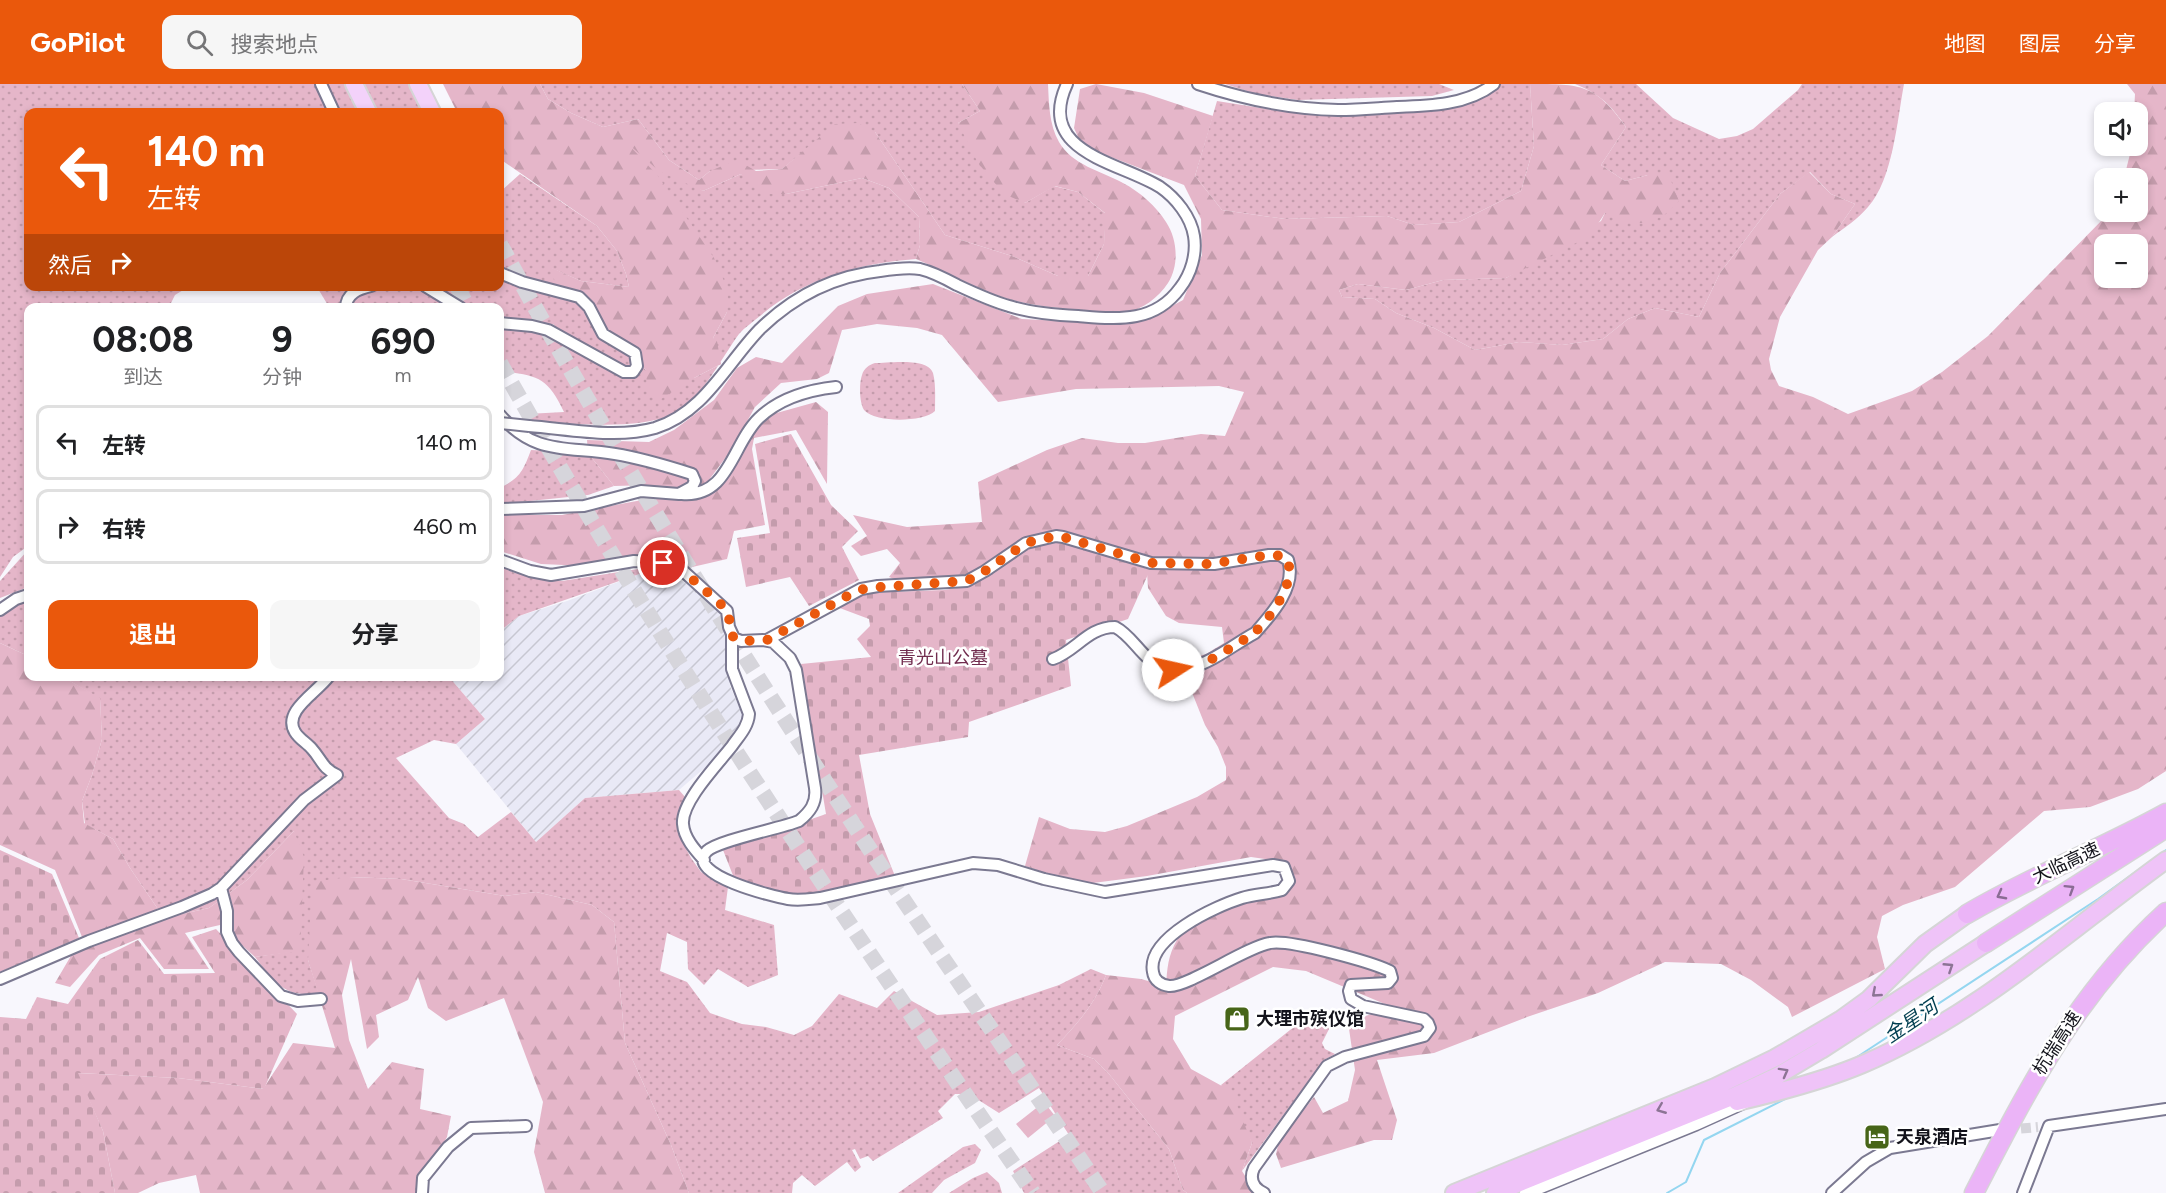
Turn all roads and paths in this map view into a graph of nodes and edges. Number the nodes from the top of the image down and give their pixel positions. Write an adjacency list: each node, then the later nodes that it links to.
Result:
1 (321, 84): 7 (street)
2 (354, 84): 8 (main road)
3 (418, 84): 9 (main road)
4 (1067, 84): 19 (street)
5 (1198, 84): 6 (street)
6 (1494, 84)
7 (332, 108)
8 (366, 108)
9 (430, 108)
10 (504, 275): 15 (street)
11 (356, 291): 13 (street)
12 (433, 291): 14 (street)
13 (346, 303)
14 (453, 303)
15 (504, 323)
16 (836, 387): 21 (street)
17 (504, 419): 20 (street)
18 (504, 423): 19 (street, bridge)
19 (575, 430): 20 (street)
20 (575, 450): 21 (street)
21 (680, 494): 22 (street)
22 (504, 509)
23 (504, 561): 26 (street)
24 (24, 596): 25 (street)
25 (0, 610)
26 (732, 634): 27 (street); 32 (street)
27 (767, 640): 28 (street); 32 (street)
28 (1053, 659)
29 (323, 681): 34 (street)
30 (2166, 813): 36 (highway, 大临高速, one-way to 36)
31 (2166, 828): 38 (highway, 大临高速, one-way to 31)
32 (704, 860): 48 (street)
33 (2166, 860): 41 (highway)
34 (221, 888): 39 (street); 40 (street)
35 (2166, 912): 53 (highway, 杭瑞高速)
36 (1967, 914): 42 (highway, one-way to 42)
37 (2166, 928): 46 (highway, 杭瑞高速)
38 (1986, 944): 42 (highway, one-way to 38)
39 (0, 979)
40 (321, 999)
41 (1751, 1099): 42 (highway); 51 (street)
42 (1689, 1106): 49 (highway, one-way to 49); 50 (highway)
43 (2166, 1109): 54 (street)
44 (526, 1126): 47 (street)
45 (2000, 1130): 52 (street)
46 (1989, 1191)
47 (422, 1193)
48 (1264, 1193)
49 (1454, 1193)
50 (1495, 1193)
51 (1526, 1193)
52 (1832, 1193)
53 (1974, 1193)
54 (2023, 1193)

